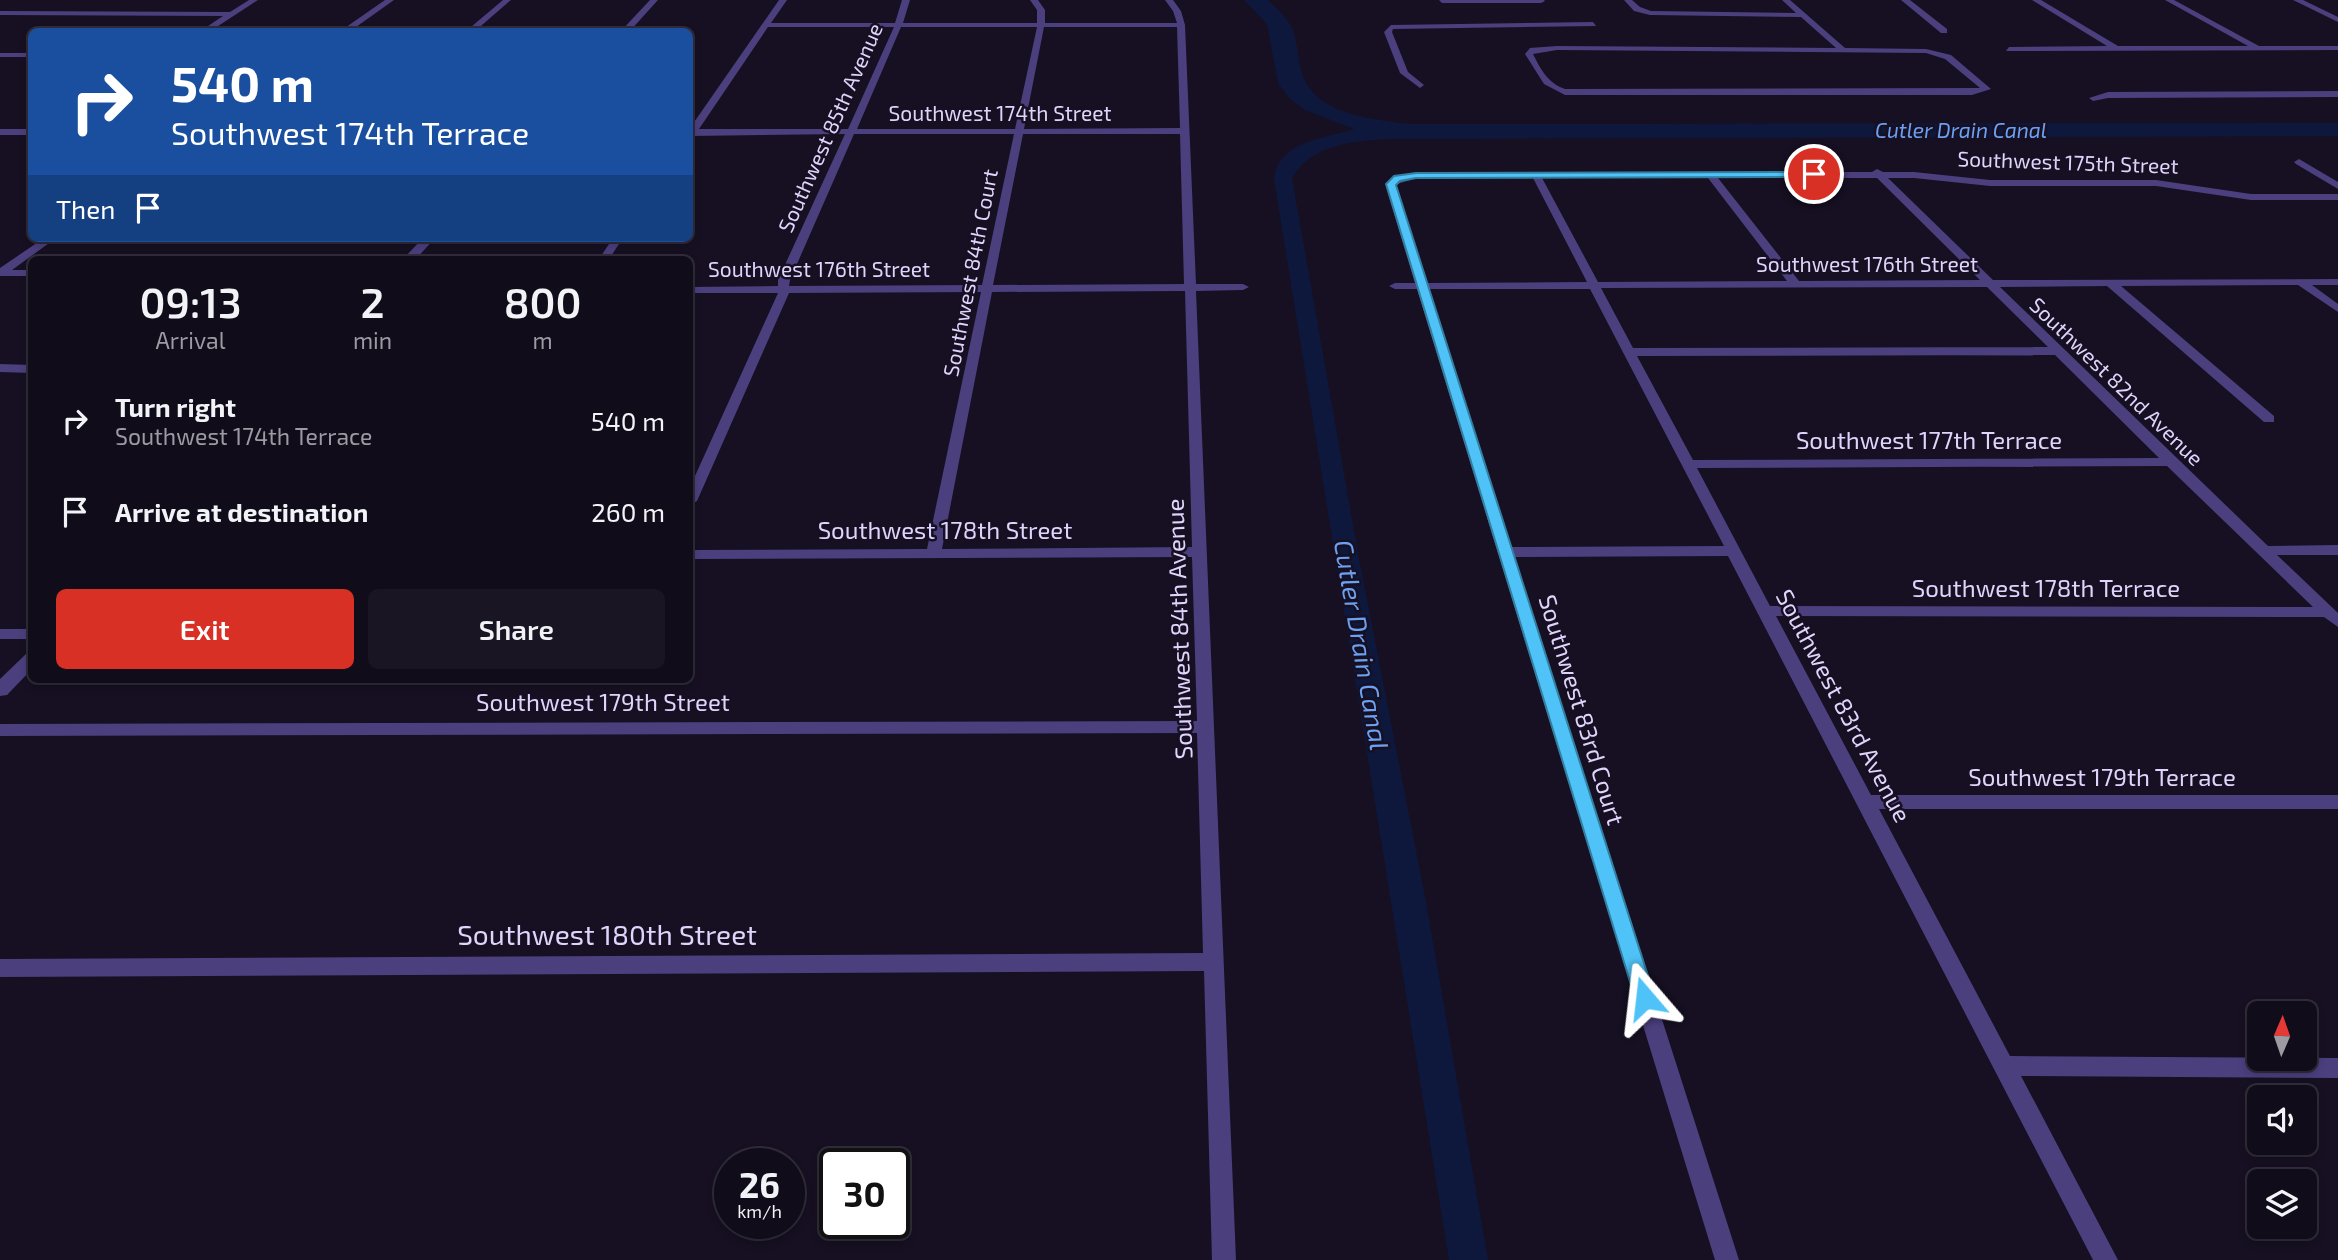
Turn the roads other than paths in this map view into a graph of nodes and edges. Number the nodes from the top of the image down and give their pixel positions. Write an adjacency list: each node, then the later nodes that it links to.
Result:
1 (254, 0): 18 (street)
2 (390, 0): 28 (street)
3 (507, 0): 29 (street)
4 (654, 0): 30 (street)
5 (783, 0): 23 (street)
6 (906, 0): 24 (street, Southwest 85th Avenue)
7 (1034, 0): 25 (street, Southwest 84th Court)
8 (1169, 0): 26 (street, Southwest 84th Avenue)
9 (1628, 0): 19 (street)
10 (1786, 0): 19 (street)
11 (1905, 0): 31 (street)
12 (2036, 0): 35 (street)
13 (2169, 0): 32 (street)
14 (2297, 0): 20 (street)
15 (1441, 1): 16 (street); 21 (street)
16 (1541, 1)
17 (0, 13): 18 (street)
18 (232, 13): 27 (street)
19 (1803, 15): 36 (street)
20 (2338, 20)
21 (1453, 24): 22 (street); 39 (street)
22 (1593, 24)
23 (766, 25): 24 (street); 42 (street)
24 (898, 25): 25 (street); 48 (street, Southwest 85th Avenue)
25 (1040, 25): 26 (street); 43 (street, Southwest 84th Court)
26 (1181, 25): 44 (street, Southwest 84th Avenue)
27 (209, 28)
28 (348, 28)
29 (474, 28)
30 (628, 28)
31 (1944, 31)
32 (2258, 48): 33 (street); 35 (street)
33 (2338, 48)
34 (2010, 49): 35 (street)
35 (2116, 49)
36 (1844, 51): 36 (street)
37 (0, 55): 38 (street)
38 (28, 55)
39 (1420, 85)
40 (2338, 94): 41 (street)
41 (2093, 98)
42 (693, 128)
43 (1019, 131): 44 (street, Southwest 174th Street); 48 (street, Southwest 174th Street); 71 (street, Southwest 84th Court)
44 (1185, 131): 69 (street, Southwest 84th Avenue)
45 (0, 132): 46 (street)
46 (28, 132)
47 (693, 132): 48 (street, Southwest 174th Street)
48 (851, 132): 72 (street, Southwest 85th Avenue)
49 (2299, 162): 54 (street)
50 (1875, 170): 52 (street, Southwest 175th Street); 55 (street, Southwest 175th Street); 64 (street, Southwest 82nd Avenue)
51 (1536, 175): 52 (street, Southwest 175th Street); 53 (street, Southwest 175th Street); 68 (street, Southwest 83rd Avenue)
52 (1711, 175): 65 (street)
53 (1397, 178): 67 (street, Southwest 83rd Court)
54 (2338, 186)
55 (2338, 197)
56 (45, 242): 59 (street)
57 (425, 242): 58 (street)
58 (412, 256)
59 (0, 273): 60 (street)
60 (28, 273)
61 (2300, 282): 62 (street, Southwest 176th Street); 63 (street, Southwest 176th Street); 74 (street)
62 (2338, 282)
63 (2110, 283): 64 (street, Southwest 176th Street); 79 (street)
64 (1990, 284): 65 (street, Southwest 176th Street); 75 (street, Southwest 82nd Avenue)
65 (1796, 285): 68 (street, Southwest 176th Street)
66 (1395, 286): 67 (street, Southwest 176th Street)
67 (1423, 286): 68 (street, Southwest 176th Street); 87 (street, Southwest 83rd Court)
68 (1595, 286): 76 (street, Southwest 83rd Avenue)
69 (1192, 287): 70 (street, Southwest 176th Street); 71 (street, Southwest 176th Street); 86 (street, Southwest 84th Avenue)
70 (1243, 287)
71 (987, 288): 72 (street, Southwest 176th Street); 89 (street, Southwest 84th Court)
72 (783, 289): 73 (street, Southwest 176th Street); 82 (street, Southwest 85th Avenue)
73 (693, 290)
74 (2338, 309)
75 (2057, 351): 76 (street); 80 (street, Southwest 82nd Avenue)
76 (1630, 352): 81 (street, Southwest 83rd Avenue)
77 (0, 369): 78 (street)
78 (28, 369)
79 (2269, 419)
80 (2171, 463): 81 (street, Southwest 177th Terrace); 85 (street, Southwest 82nd Avenue)
81 (1688, 464): 84 (street, Southwest 83rd Avenue)
82 (693, 494)
83 (2338, 550): 85 (street)
84 (1734, 551): 87 (street); 90 (street, Southwest 83rd Avenue)
85 (2263, 551): 91 (street, Southwest 82nd Avenue)
86 (1200, 552): 89 (street, Southwest 178th Street); 96 (street, Southwest 84th Avenue)
87 (1506, 552): 105 (street, Southwest 83rd Court)
88 (693, 555): 89 (street, Southwest 178th Street)
89 (933, 555)
90 (1765, 611): 91 (street, Southwest 178th Terrace); 98 (street, Southwest 83rd Avenue)
91 (2333, 617)
92 (0, 634): 93 (street)
93 (28, 634)
94 (28, 661): 95 (street)
95 (0, 690)
96 (1206, 727): 97 (street, Southwest 179th Street); 100 (street, Southwest 84th Avenue)
97 (0, 730)
98 (1865, 802): 99 (street, Southwest 179th Terrace); 102 (street, Southwest 83rd Avenue)
99 (2338, 802)
100 (1214, 962): 101 (street, Southwest 180th Street); 104 (street, Southwest 84th Avenue)
101 (0, 968)
102 (2005, 1066): 103 (street); 106 (street, Southwest 83rd Avenue)
103 (2338, 1068)
104 (1224, 1260)
105 (1727, 1260)
106 (2106, 1260)

